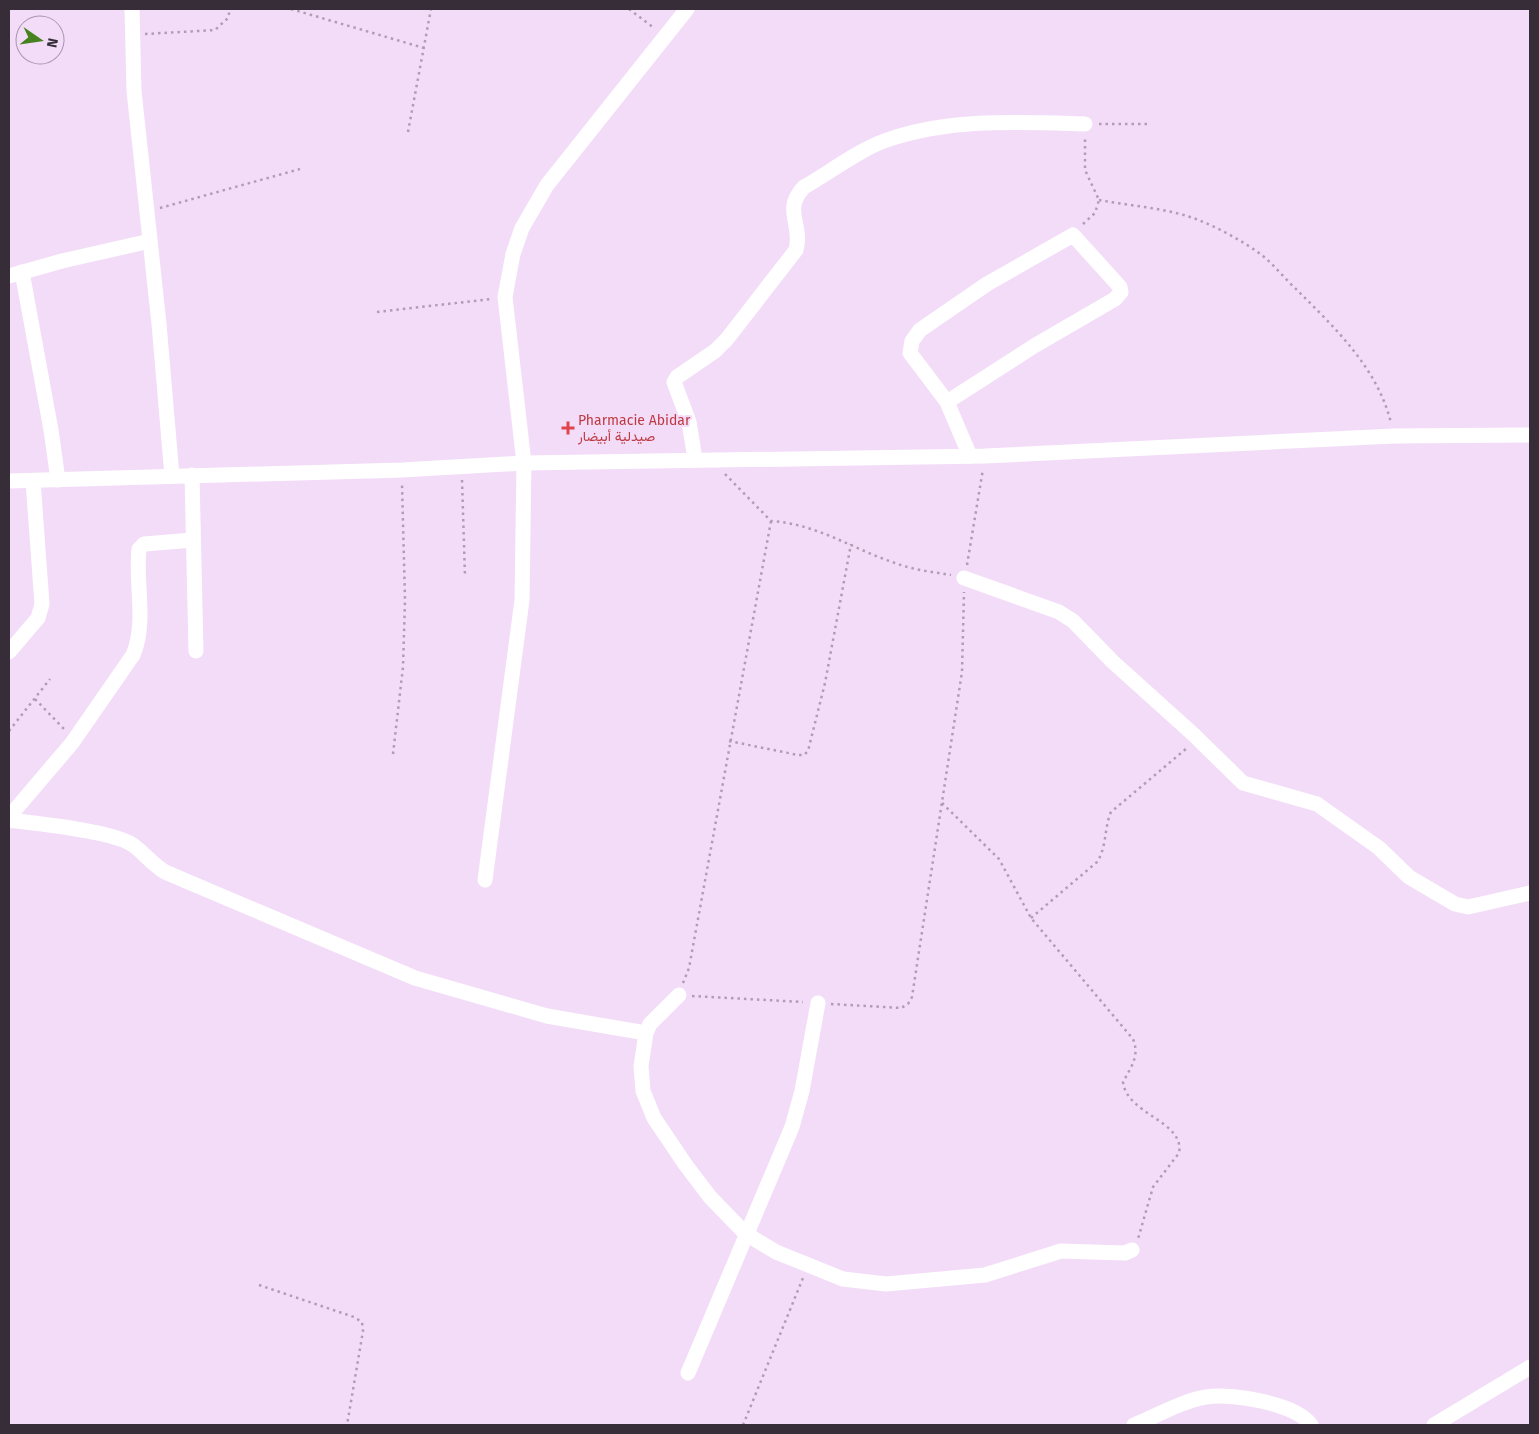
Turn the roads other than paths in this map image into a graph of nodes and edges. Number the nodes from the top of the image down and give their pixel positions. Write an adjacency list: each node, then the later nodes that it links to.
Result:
1 (132, 9): 4 (street)
2 (687, 9): 10 (street)
3 (1085, 124): 9 (street)
4 (150, 241): 5 (street); 12 (street)
5 (15, 274): 13 (street)
6 (947, 402): 6 (street); 8 (street)
7 (1530, 435): 8 (street)
8 (970, 456): 9 (street)
9 (695, 459): 10 (street)
10 (524, 463): 11 (street); 21 (street)
11 (192, 475): 12 (street); 16 (street)
12 (172, 476): 13 (street)
13 (58, 480): 15 (street)
14 (9, 481): 15 (street)
15 (33, 481): 19 (street)
16 (193, 540): 18 (street); 20 (street)
17 (964, 578): 22 (street)
18 (196, 651)
19 (9, 652)
20 (9, 818): 25 (street)
21 (485, 880)
22 (1530, 893)
23 (679, 995): 25 (street)
24 (818, 1003): 26 (street)
25 (646, 1033): 26 (street)
26 (748, 1234): 27 (street); 29 (street)
27 (1132, 1250)
28 (1530, 1367): 32 (street)
29 (688, 1374)
30 (1134, 1425): 31 (street)
31 (1311, 1425)
32 (1434, 1425)

